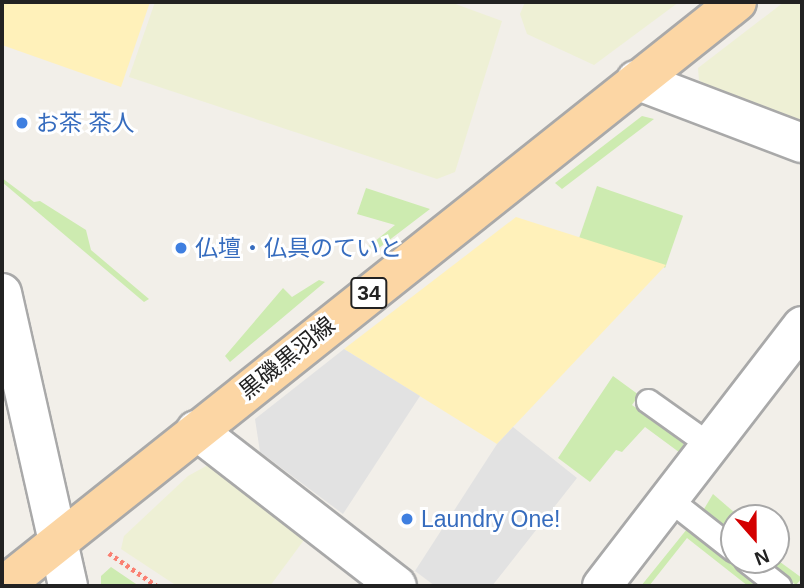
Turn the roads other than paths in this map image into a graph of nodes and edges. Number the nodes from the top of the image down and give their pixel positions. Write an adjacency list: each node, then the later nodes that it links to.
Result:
1 (737, 2): 2 (main road, 黒磯黒羽線 / 34)
2 (636, 80): 3 (street); 7 (main road, 黒磯黒羽線 / 34)
3 (802, 143)
4 (3, 306): 10 (street)
5 (802, 326): 8 (street)
6 (648, 401): 8 (lane)
7 (196, 430): 10 (main road, 黒磯黒羽線 / 34); 15 (street)
8 (710, 445): 9 (street)
9 (669, 499): 11 (lane); 16 (street)
10 (66, 535): 13 (main road, 黒磯黒羽線 / 34); 14 (street)
11 (720, 540)
12 (764, 574): 17 (lane)
13 (3, 586)
14 (68, 586)
15 (397, 586)
16 (602, 586)
17 (779, 586)

